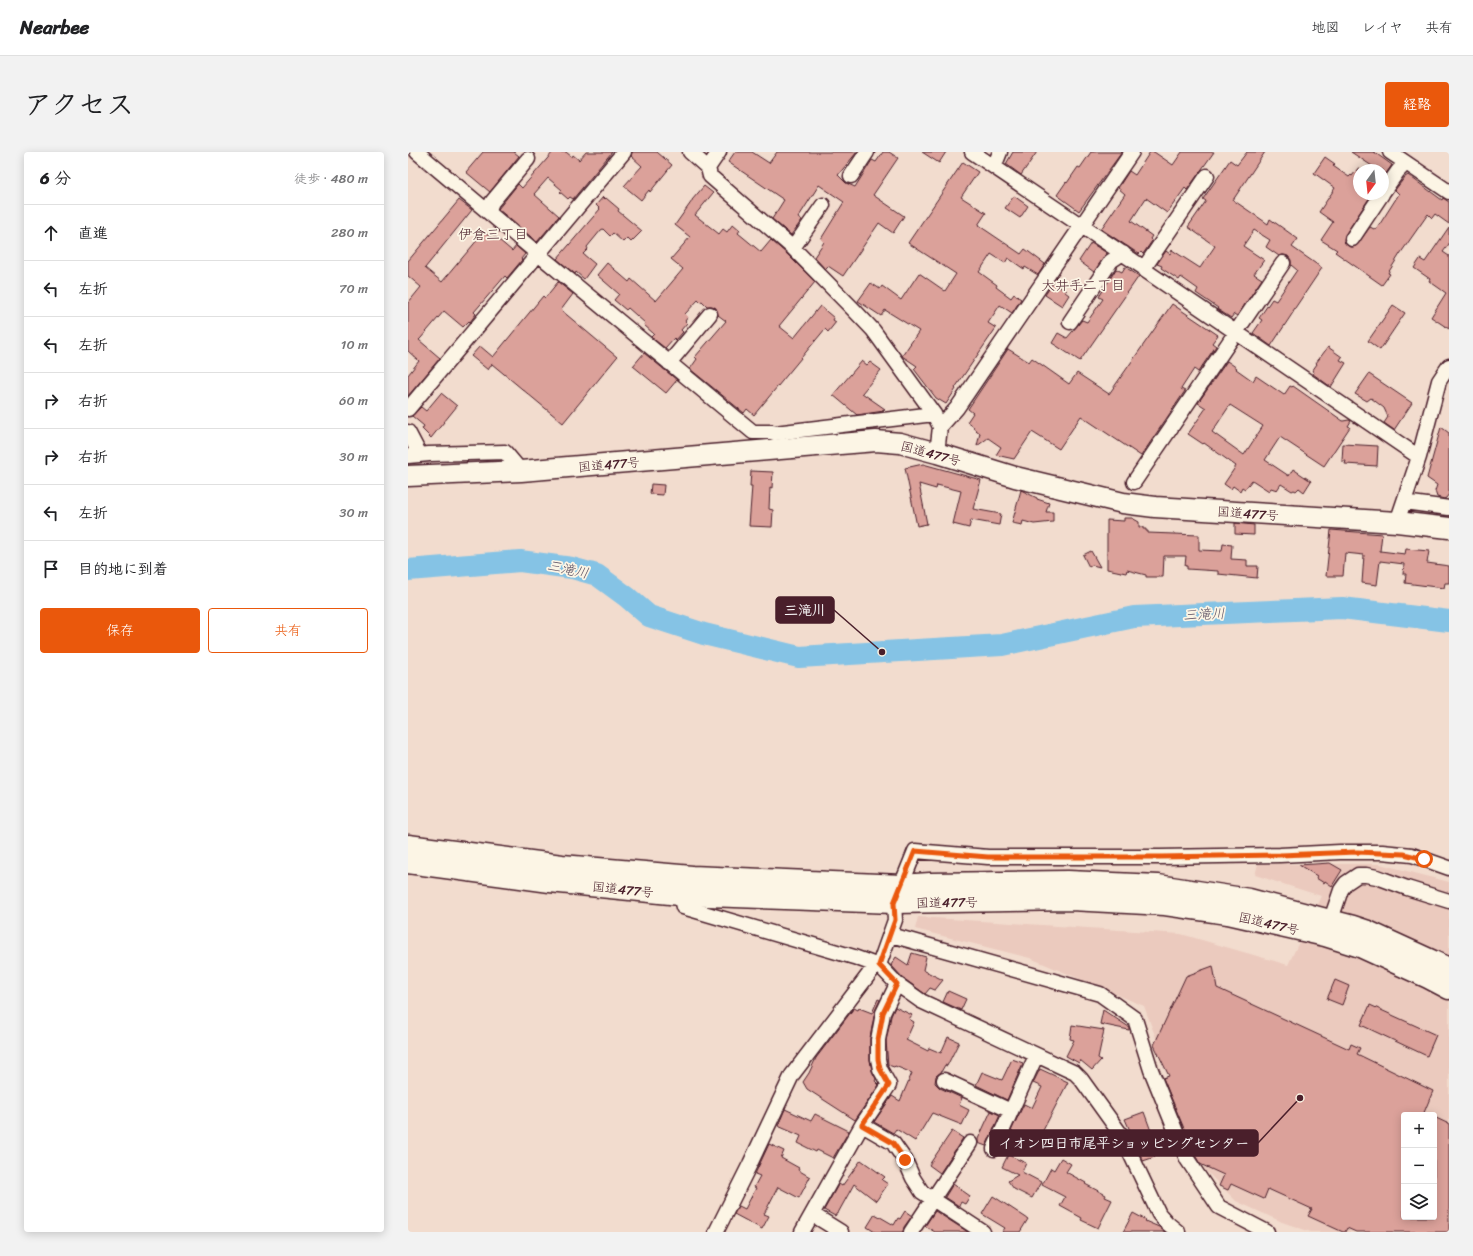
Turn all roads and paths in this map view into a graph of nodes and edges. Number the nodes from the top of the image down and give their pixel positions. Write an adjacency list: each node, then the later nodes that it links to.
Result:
1 (418, 152): 20 (street)
2 (624, 152): 25 (street)
3 (690, 152): 13 (street)
4 (719, 152): 13 (street)
5 (867, 152): 14 (street)
6 (972, 152): 12 (street)
7 (1000, 152): 12 (street)
8 (1132, 152): 21 (street)
9 (1390, 152): 11 (street)
10 (528, 159): 20 (street)
11 (1406, 163): 16 (street); 17 (street)
12 (994, 167): 21 (street)
13 (708, 168): 23 (street)
14 (851, 176)
15 (1207, 176): 27 (street)
16 (1389, 183)
17 (1449, 192)
18 (1377, 200): 22 (street)
19 (823, 205): 23 (street)
20 (488, 212): 25 (street)
21 (1082, 226): 24 (street); 35 (street)
22 (1352, 238)
23 (793, 248): 34 (street)
24 (1123, 253): 27 (street); 29 (street)
25 (538, 254): 31 (street); 33 (street)
26 (1283, 263): 30 (street)
27 (1144, 268): 30 (street)
28 (710, 314): 31 (street)
29 (1070, 322)
30 (1236, 331): 39 (street); 42 (street)
31 (669, 363): 34 (street)
32 (1449, 366): 39 (street)
33 (408, 409)
34 (934, 414): 35 (street)
35 (940, 426): 37 (street)
36 (408, 432): 38 (street)
37 (937, 453): 40 (highway, 国道477号); 45 (highway, 国道477号)
38 (414, 455): 40 (street)
39 (1419, 457): 43 (street)
40 (521, 471): 41 (highway, 国道477号)
41 (408, 476)
42 (1134, 482)
43 (1404, 502): 44 (street); 45 (street)
44 (1449, 508)
45 (1397, 522): 46 (highway, 国道477号)
46 (1449, 528)
47 (408, 845): 50 (highway, 国道477号)
48 (408, 863): 51 (highway, 国道477号)
49 (1449, 868): 50 (street)
50 (902, 885): 53 (street); 54 (highway, 国道477号)
51 (680, 895): 53 (highway, 国道477号); 56 (street)
52 (1449, 901): 54 (street)
53 (894, 903): 54 (highway, 国道477号); 55 (street)
54 (1328, 928): 57 (highway, 国道477号); 59 (highway, 国道477号)
55 (891, 935): 56 (street); 74 (street)
56 (878, 965): 58 (street); 68 (street)
57 (1449, 968)
58 (897, 984): 60 (street); 63 (street)
59 (1449, 989)
60 (1036, 1056): 62 (street); 73 (street)
61 (944, 1080): 62 (street)
62 (1011, 1111): 65 (street)
63 (862, 1125): 66 (street); 67 (street)
64 (970, 1143): 66 (street)
65 (994, 1150)
66 (932, 1198): 71 (street); 72 (street)
67 (812, 1214): 69 (street); 70 (street)
68 (716, 1232)
69 (802, 1232)
70 (841, 1232)
71 (911, 1232)
72 (983, 1232)
73 (1178, 1232)
74 (1266, 1232)

